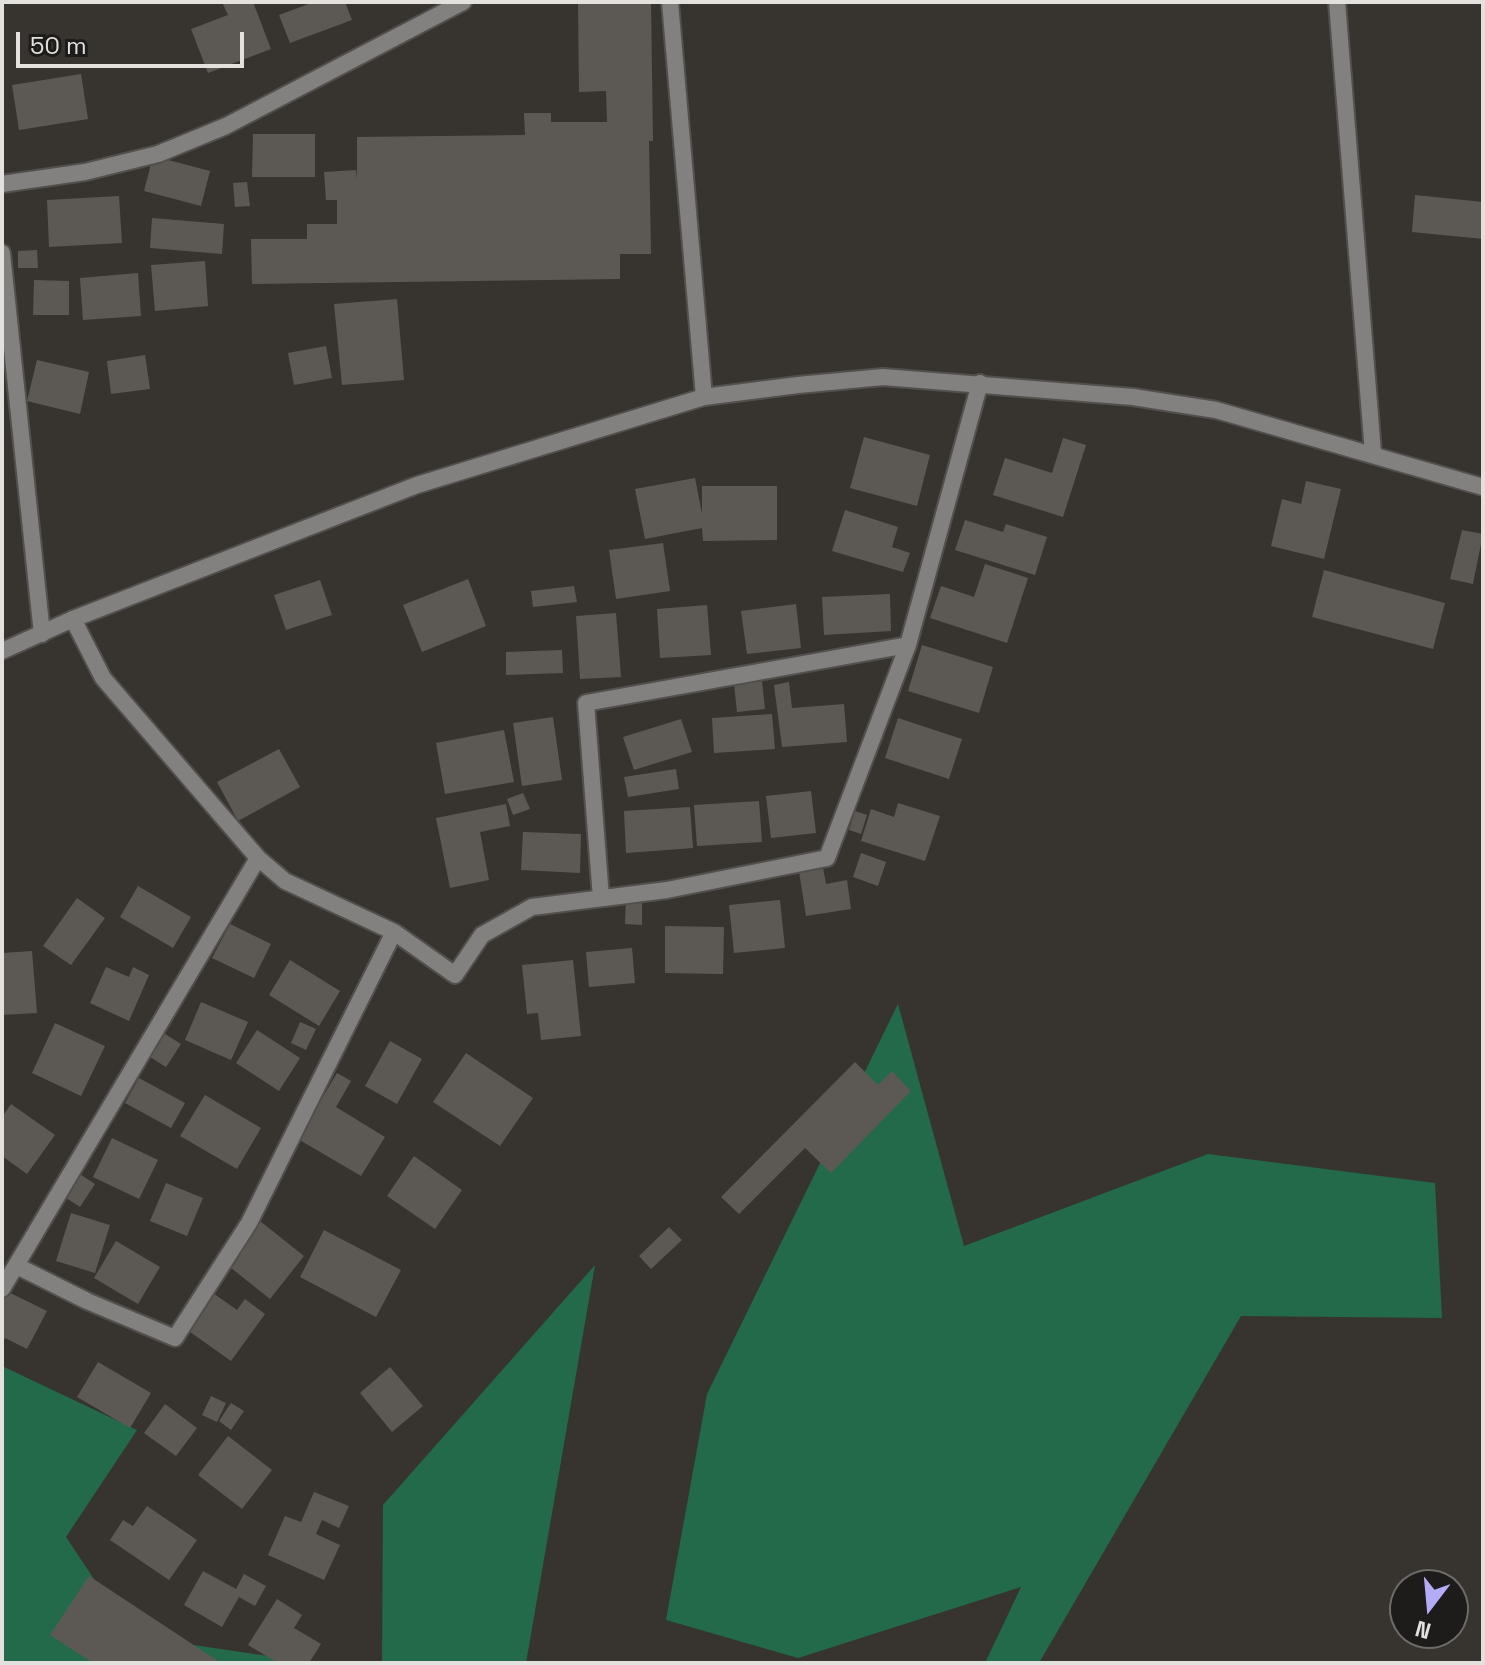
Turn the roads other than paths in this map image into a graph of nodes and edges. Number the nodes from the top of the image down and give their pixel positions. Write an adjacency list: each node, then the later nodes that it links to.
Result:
1 (463, 2): 4 (street)
2 (670, 2): 7 (street)
3 (1337, 2): 8 (street)
4 (2, 184)
5 (2, 253): 11 (street)
6 (980, 383): 7 (street); 8 (street); 12 (street)
7 (704, 397): 10 (street)
8 (1373, 453): 9 (street)
9 (1483, 487)
10 (73, 619): 11 (street); 14 (street)
11 (42, 634): 13 (street)
12 (908, 645): 15 (street); 15 (street)
13 (2, 651)
14 (258, 858): 16 (street); 17 (street)
15 (601, 898): 16 (street)
16 (394, 932): 17 (street)
17 (17, 1266): 18 (street)
18 (2, 1289)

